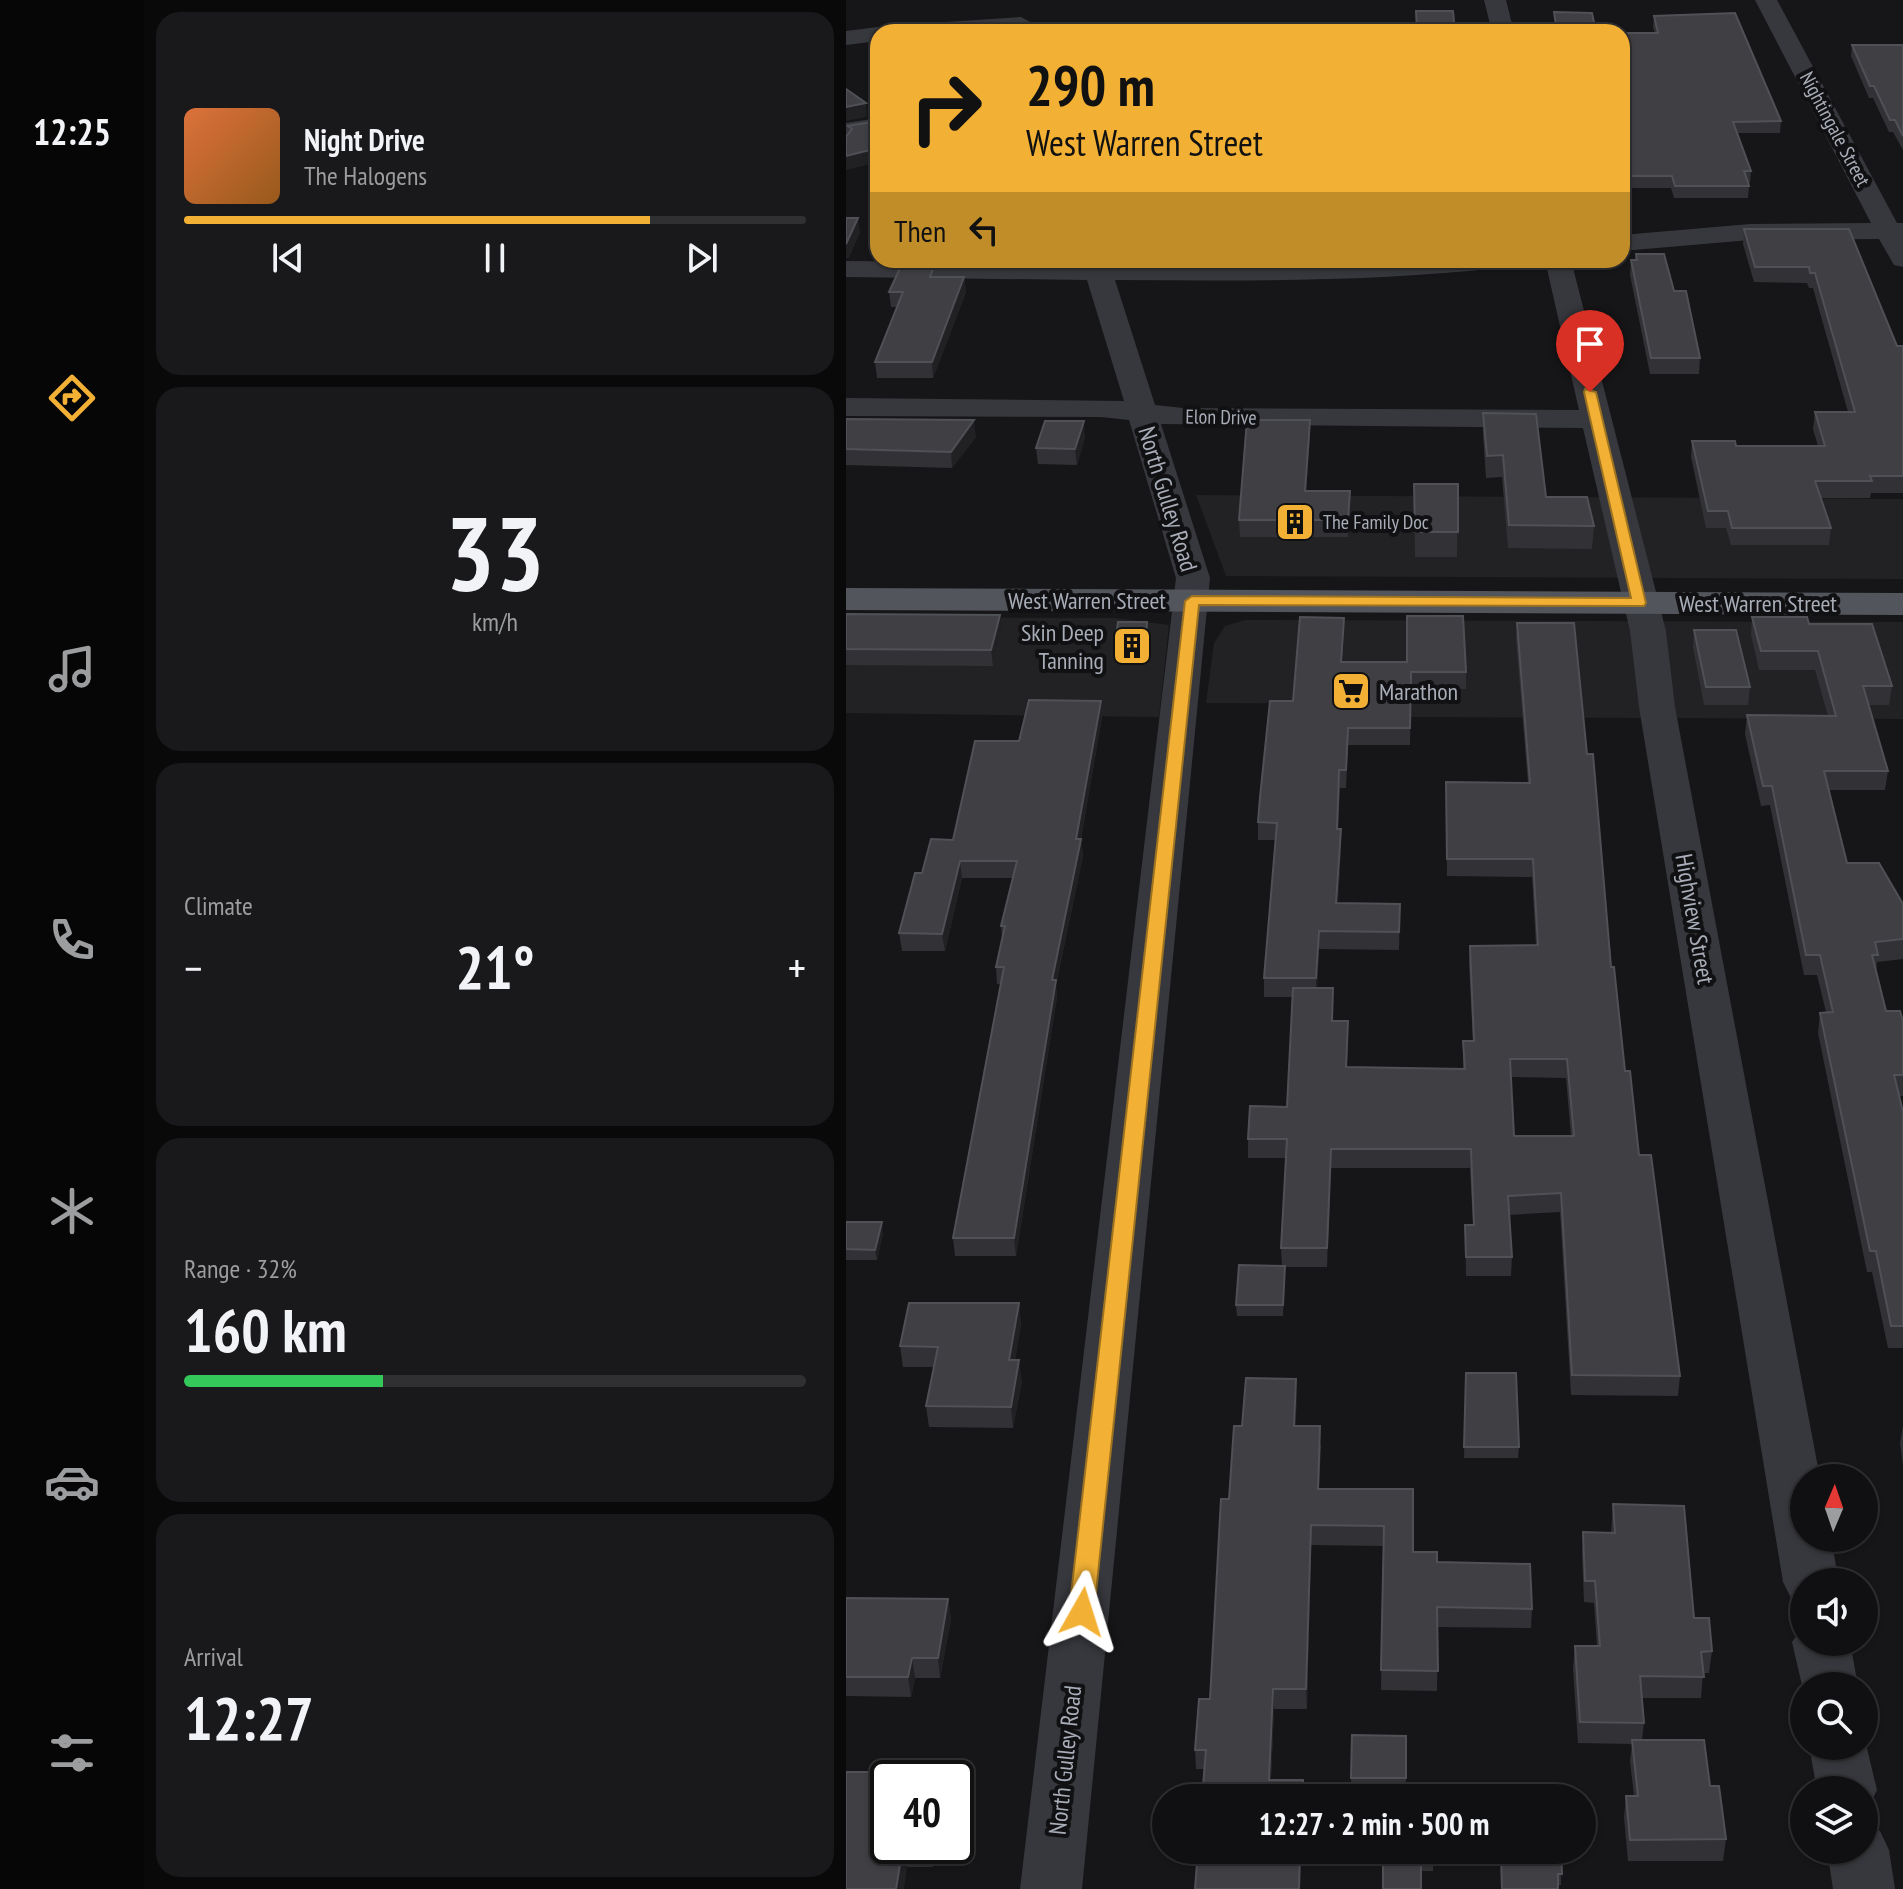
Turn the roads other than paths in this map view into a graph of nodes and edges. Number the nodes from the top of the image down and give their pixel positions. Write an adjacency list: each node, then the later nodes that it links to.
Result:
1 (1014, 0): 4 (street)
2 (1495, 0): 5 (street)
3 (1766, 0): 10 (street, Nightingale Street)
4 (1022, 24)
5 (1501, 24)
6 (870, 35): 7 (street)
7 (846, 38)
8 (870, 126): 9 (street)
9 (846, 130)
10 (1896, 231): 11 (street); 12 (street, Nightingale Street)
11 (1630, 242)
12 (1903, 259)
13 (930, 268): 18 (street)
14 (1098, 268): 20 (street, North Gulley Road)
15 (1166, 268): 16 (street)
16 (1433, 268)
17 (1560, 268): 21 (street, Highview Street)
18 (846, 269)
19 (846, 407): 20 (street, Elon Drive)
20 (1142, 413): 21 (street, Elon Drive); 23 (street, North Gulley Road)
21 (1596, 419): 24 (street, Highview Street)
22 (846, 599): 23 (main road, West Warren Street)
23 (1192, 601): 24 (main road, West Warren Street); 28 (street, North Gulley Road)
24 (1639, 603): 25 (main road, West Warren Street); 26 (street, Highview Street)
25 (1903, 604)
26 (1809, 1568)
27 (1860, 1864): 29 (street)
28 (1051, 1889)
29 (1864, 1889)

